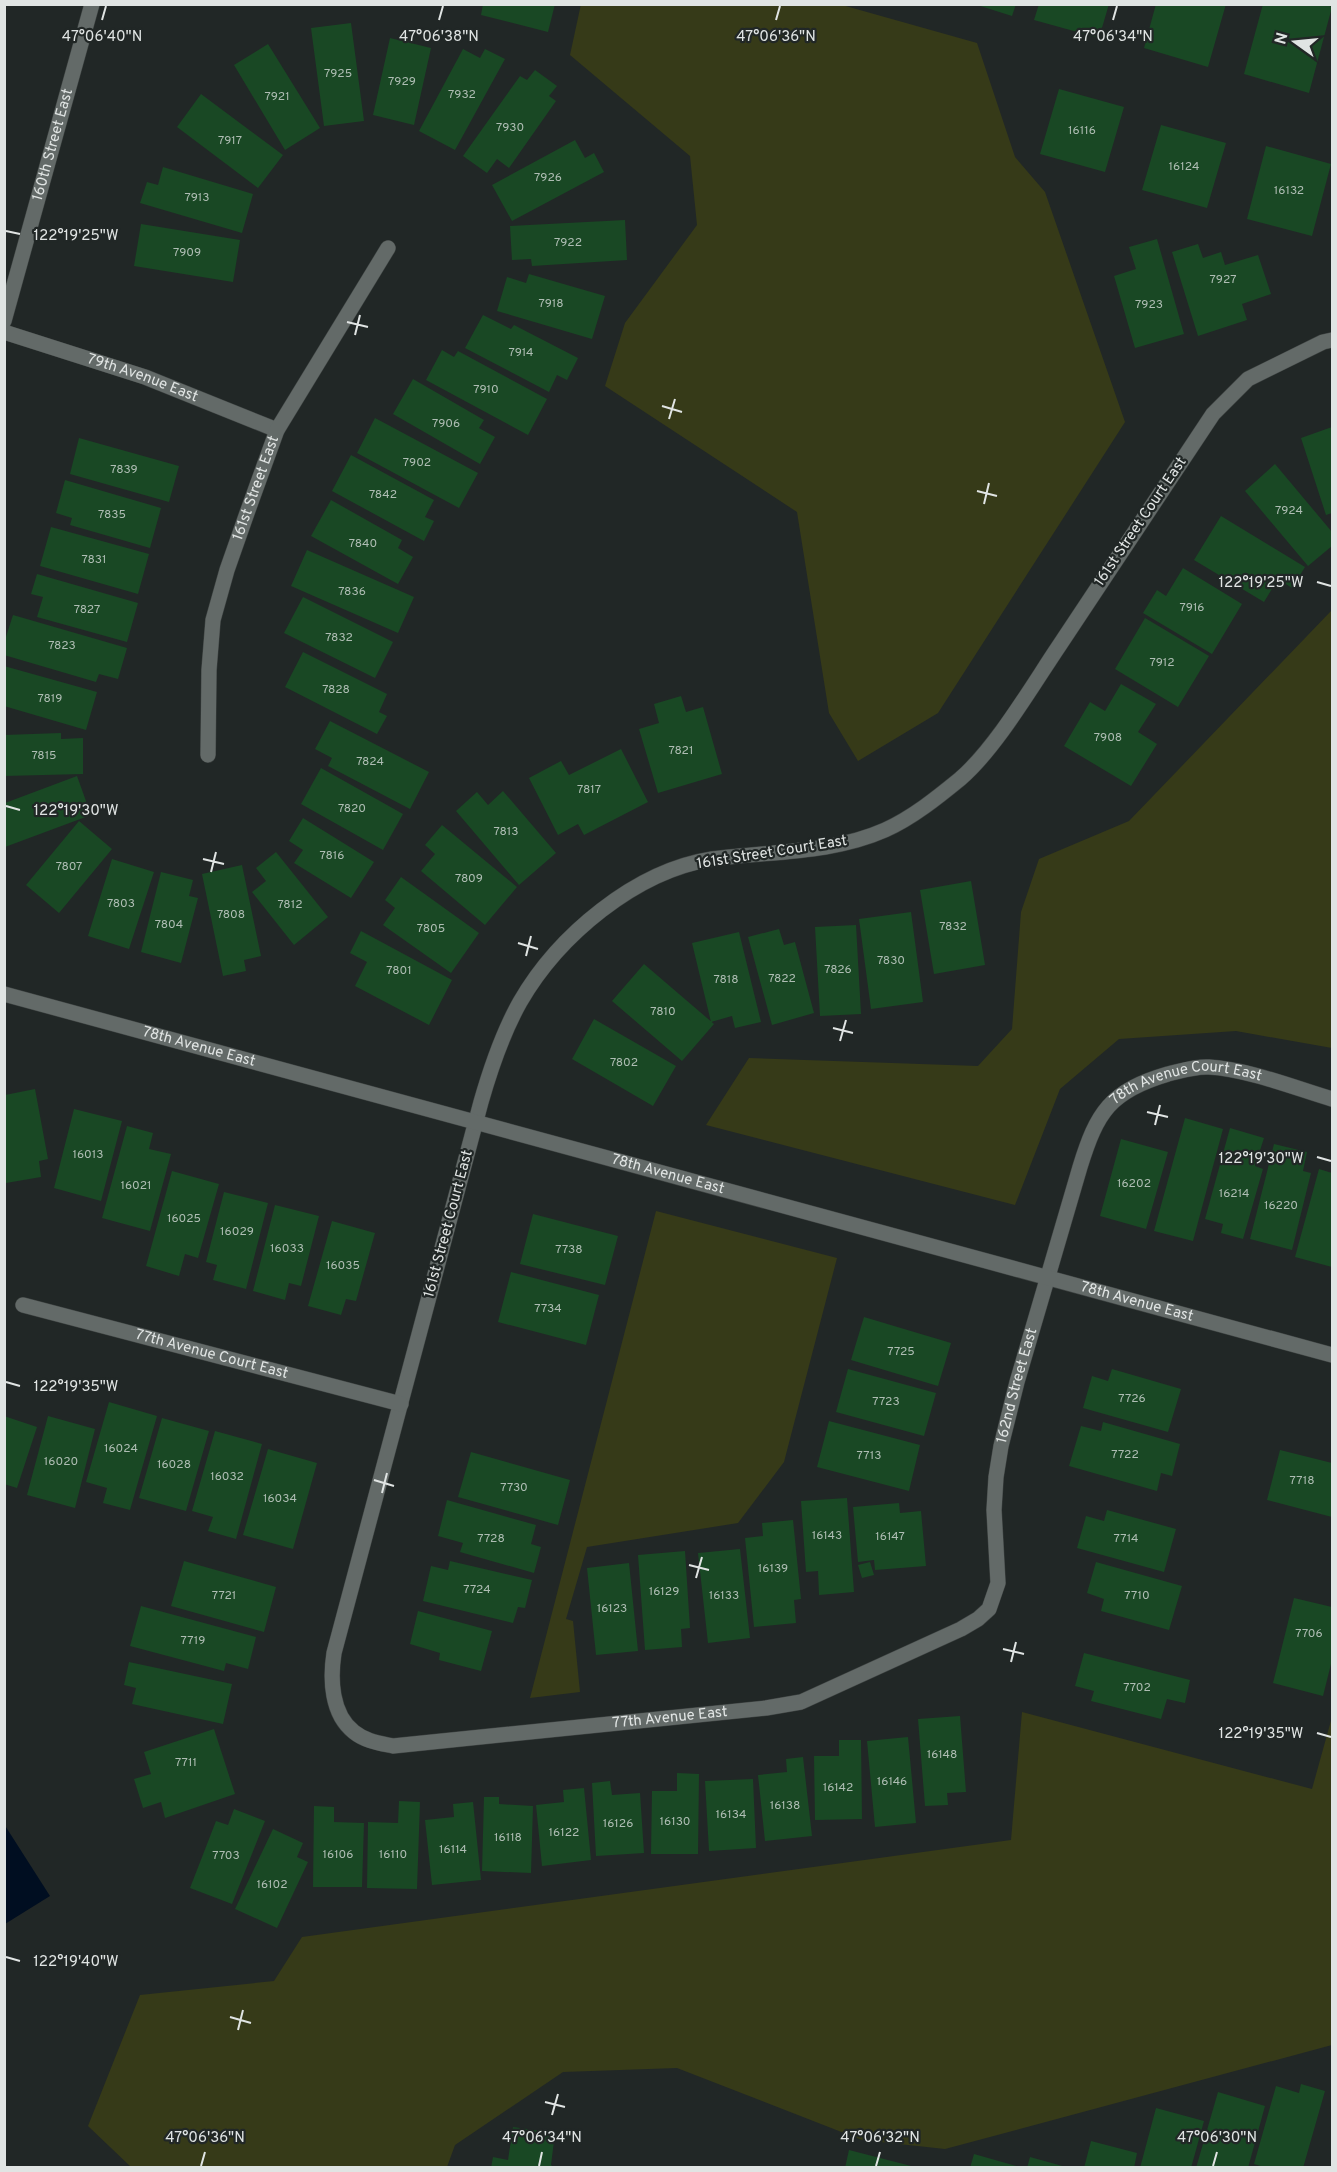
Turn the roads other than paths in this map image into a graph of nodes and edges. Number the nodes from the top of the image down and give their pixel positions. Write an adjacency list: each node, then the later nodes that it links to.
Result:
1 (92, 4): 3 (street, 160th Street East)
2 (388, 248): 6 (street, 161st Street East)
3 (4, 321)
4 (4, 332): 6 (street, 79th Avenue East)
5 (1332, 340): 10 (street, 161st Street Court East)
6 (277, 430): 7 (street, 161st Street East)
7 (208, 755)
8 (4, 994): 10 (street, 78th Avenue East)
9 (1332, 1099): 11 (street, 78th Avenue Court East)
10 (476, 1122): 12 (street, 78th Avenue East); 15 (street, 161st Street Court East)
11 (1080, 1167): 12 (street, 162nd Street East)
12 (1048, 1278): 14 (street, 78th Avenue East); 16 (street, 162nd Street East)
13 (23, 1305): 15 (street, 77th Avenue Court East)
14 (1332, 1355)
15 (401, 1404): 17 (street, 161st Street Court East)
16 (989, 1609): 17 (street, 77th Avenue East)
17 (340, 1715)

